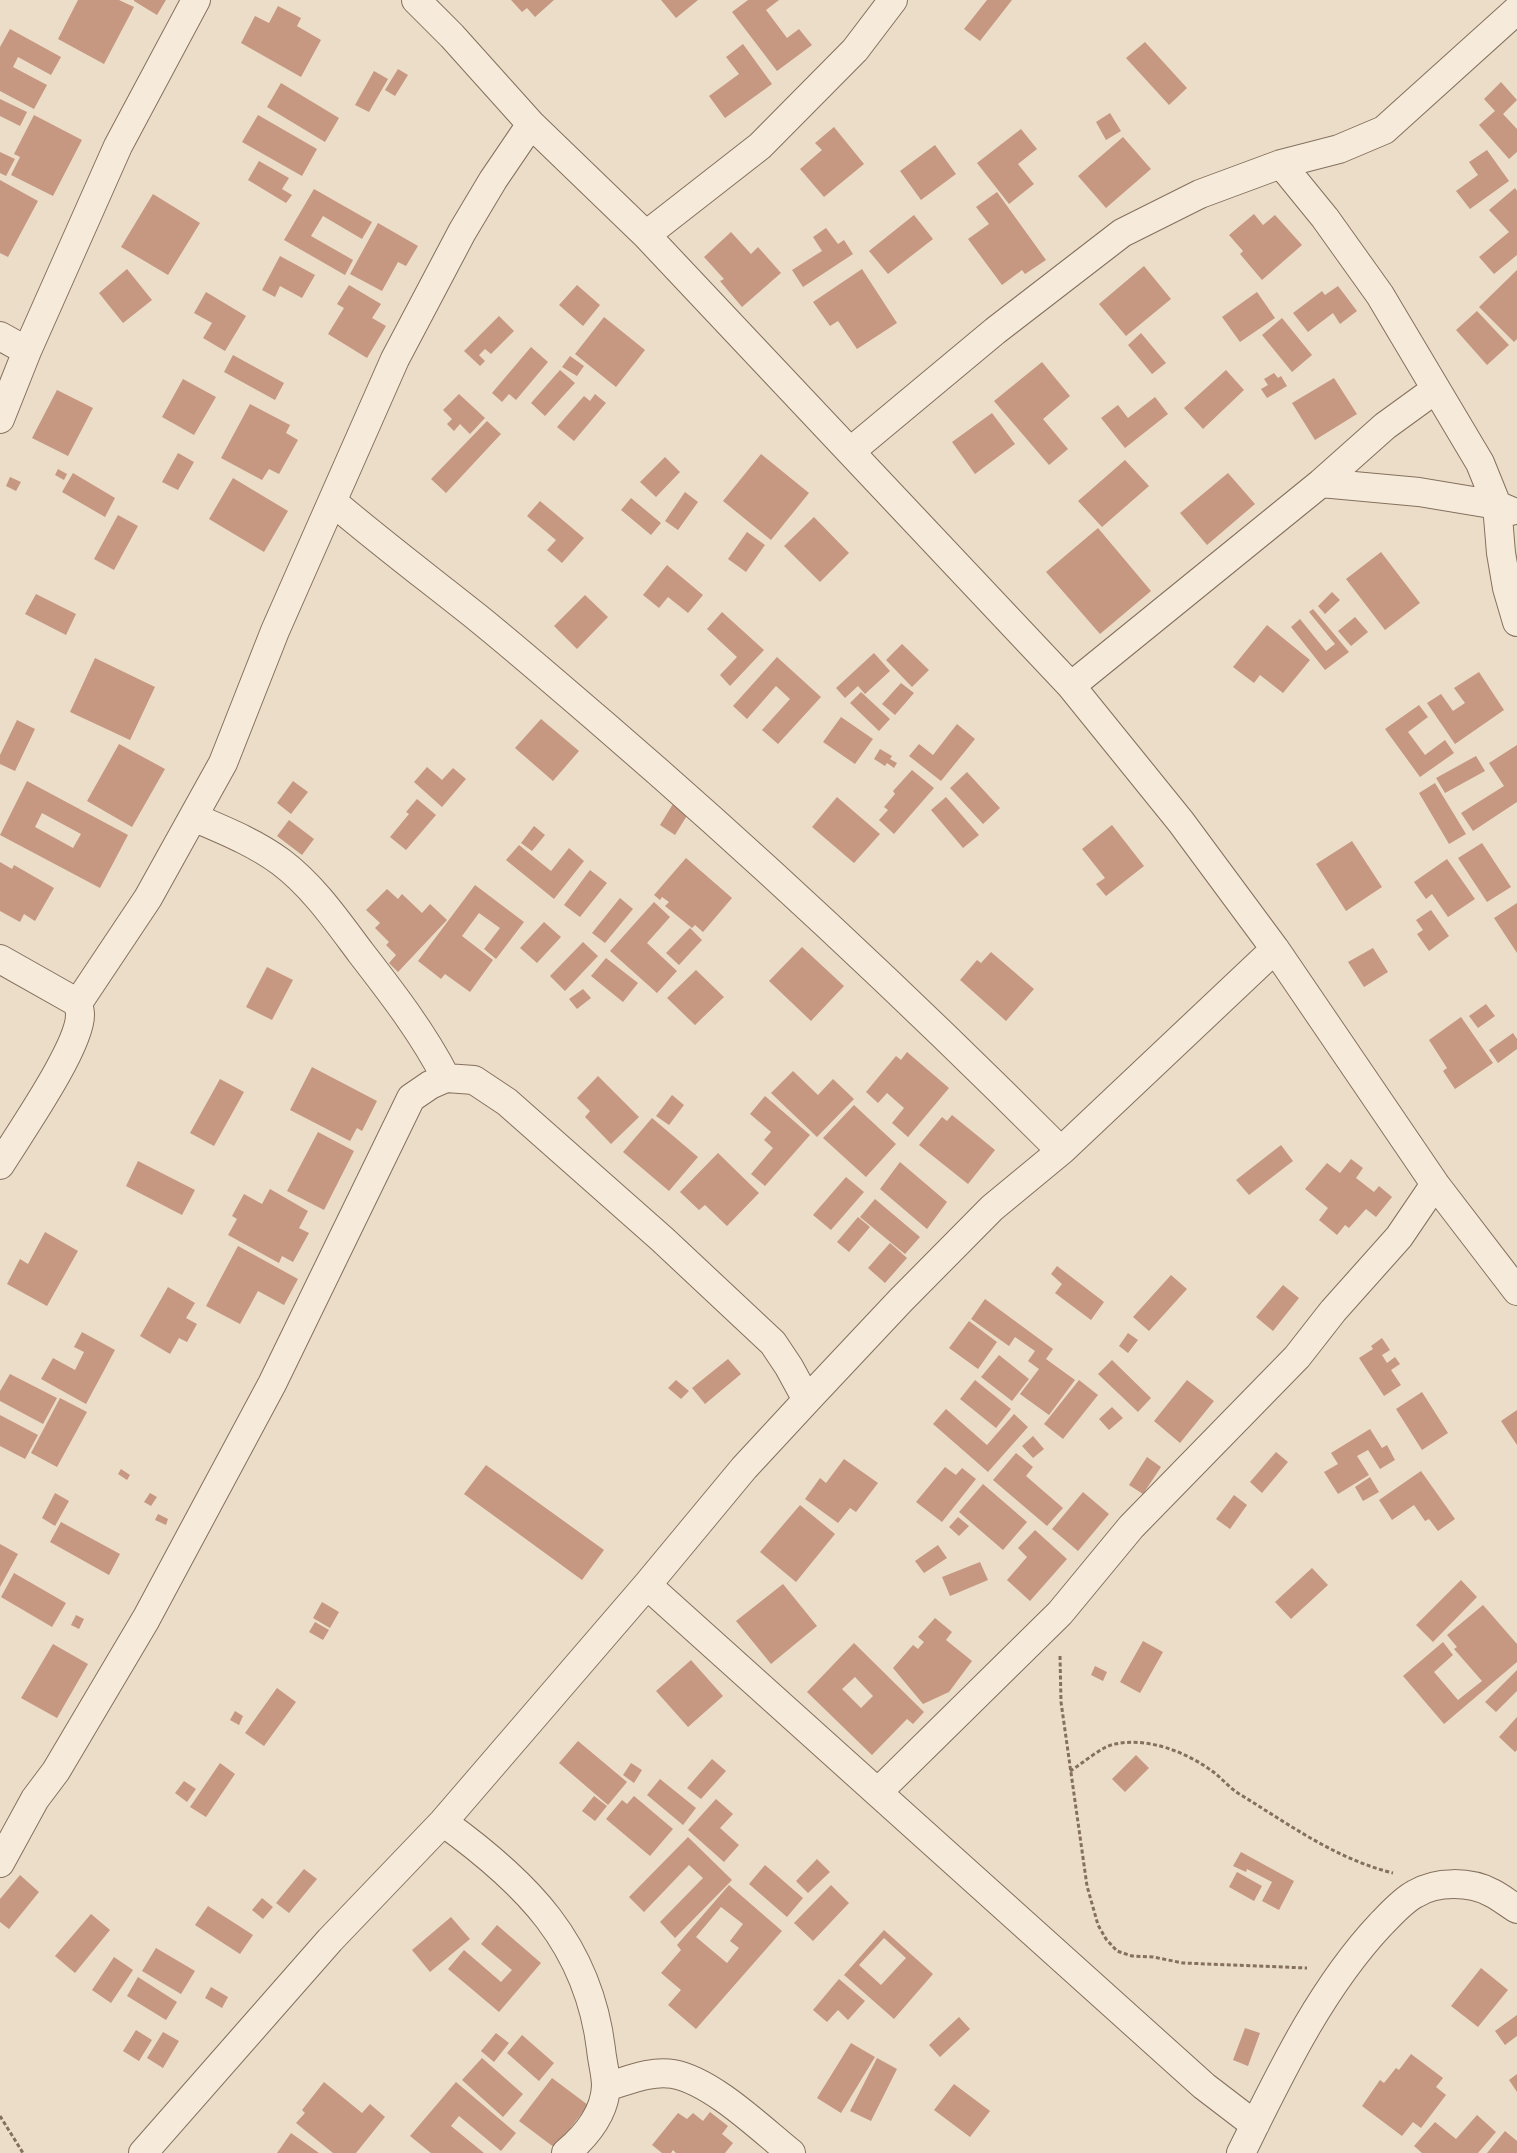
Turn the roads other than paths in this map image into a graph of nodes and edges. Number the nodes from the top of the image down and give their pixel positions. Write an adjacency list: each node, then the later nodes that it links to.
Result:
1 (196, 0): 9 (street)
2 (416, 0): 5 (street)
3 (893, 0): 7 (street)
4 (1517, 10): 6 (street)
5 (531, 124): 7 (street); 14 (street)
6 (1281, 164): 10 (street); 12 (street)
7 (646, 235): 12 (street)
8 (0, 336): 9 (street)
9 (27, 351): 11 (street)
10 (1436, 389): 13 (street); 15 (street)
11 (0, 419)
12 (851, 451): 18 (street)
13 (1322, 483): 15 (street); 18 (street)
14 (333, 502): 19 (street); 24 (street)
15 (1507, 509): 16 (street)
16 (1512, 590): 17 (street)
17 (1517, 622)
18 (1071, 686): 20 (street)
19 (192, 817): 22 (street); 23 (street)
20 (1275, 949): 24 (street); 26 (street)
21 (0, 959): 22 (street)
22 (78, 1003): 25 (street)
23 (446, 1078): 28 (street); 32 (street)
24 (1061, 1151): 28 (street)
25 (0, 1164)
26 (1435, 1184): 27 (street); 30 (street)
27 (1517, 1291)
28 (806, 1400): 29 (street)
29 (646, 1585): 30 (street); 31 (street)
30 (878, 1792): 35 (street)
31 (443, 1822): 34 (street); 36 (street)
32 (0, 1863)
33 (1517, 1909): 35 (street)
34 (606, 2087): 37 (street); 38 (street)
35 (1255, 2126): 39 (street)
36 (143, 2153)
37 (566, 2153)
38 (791, 2153)
39 (1241, 2153)

